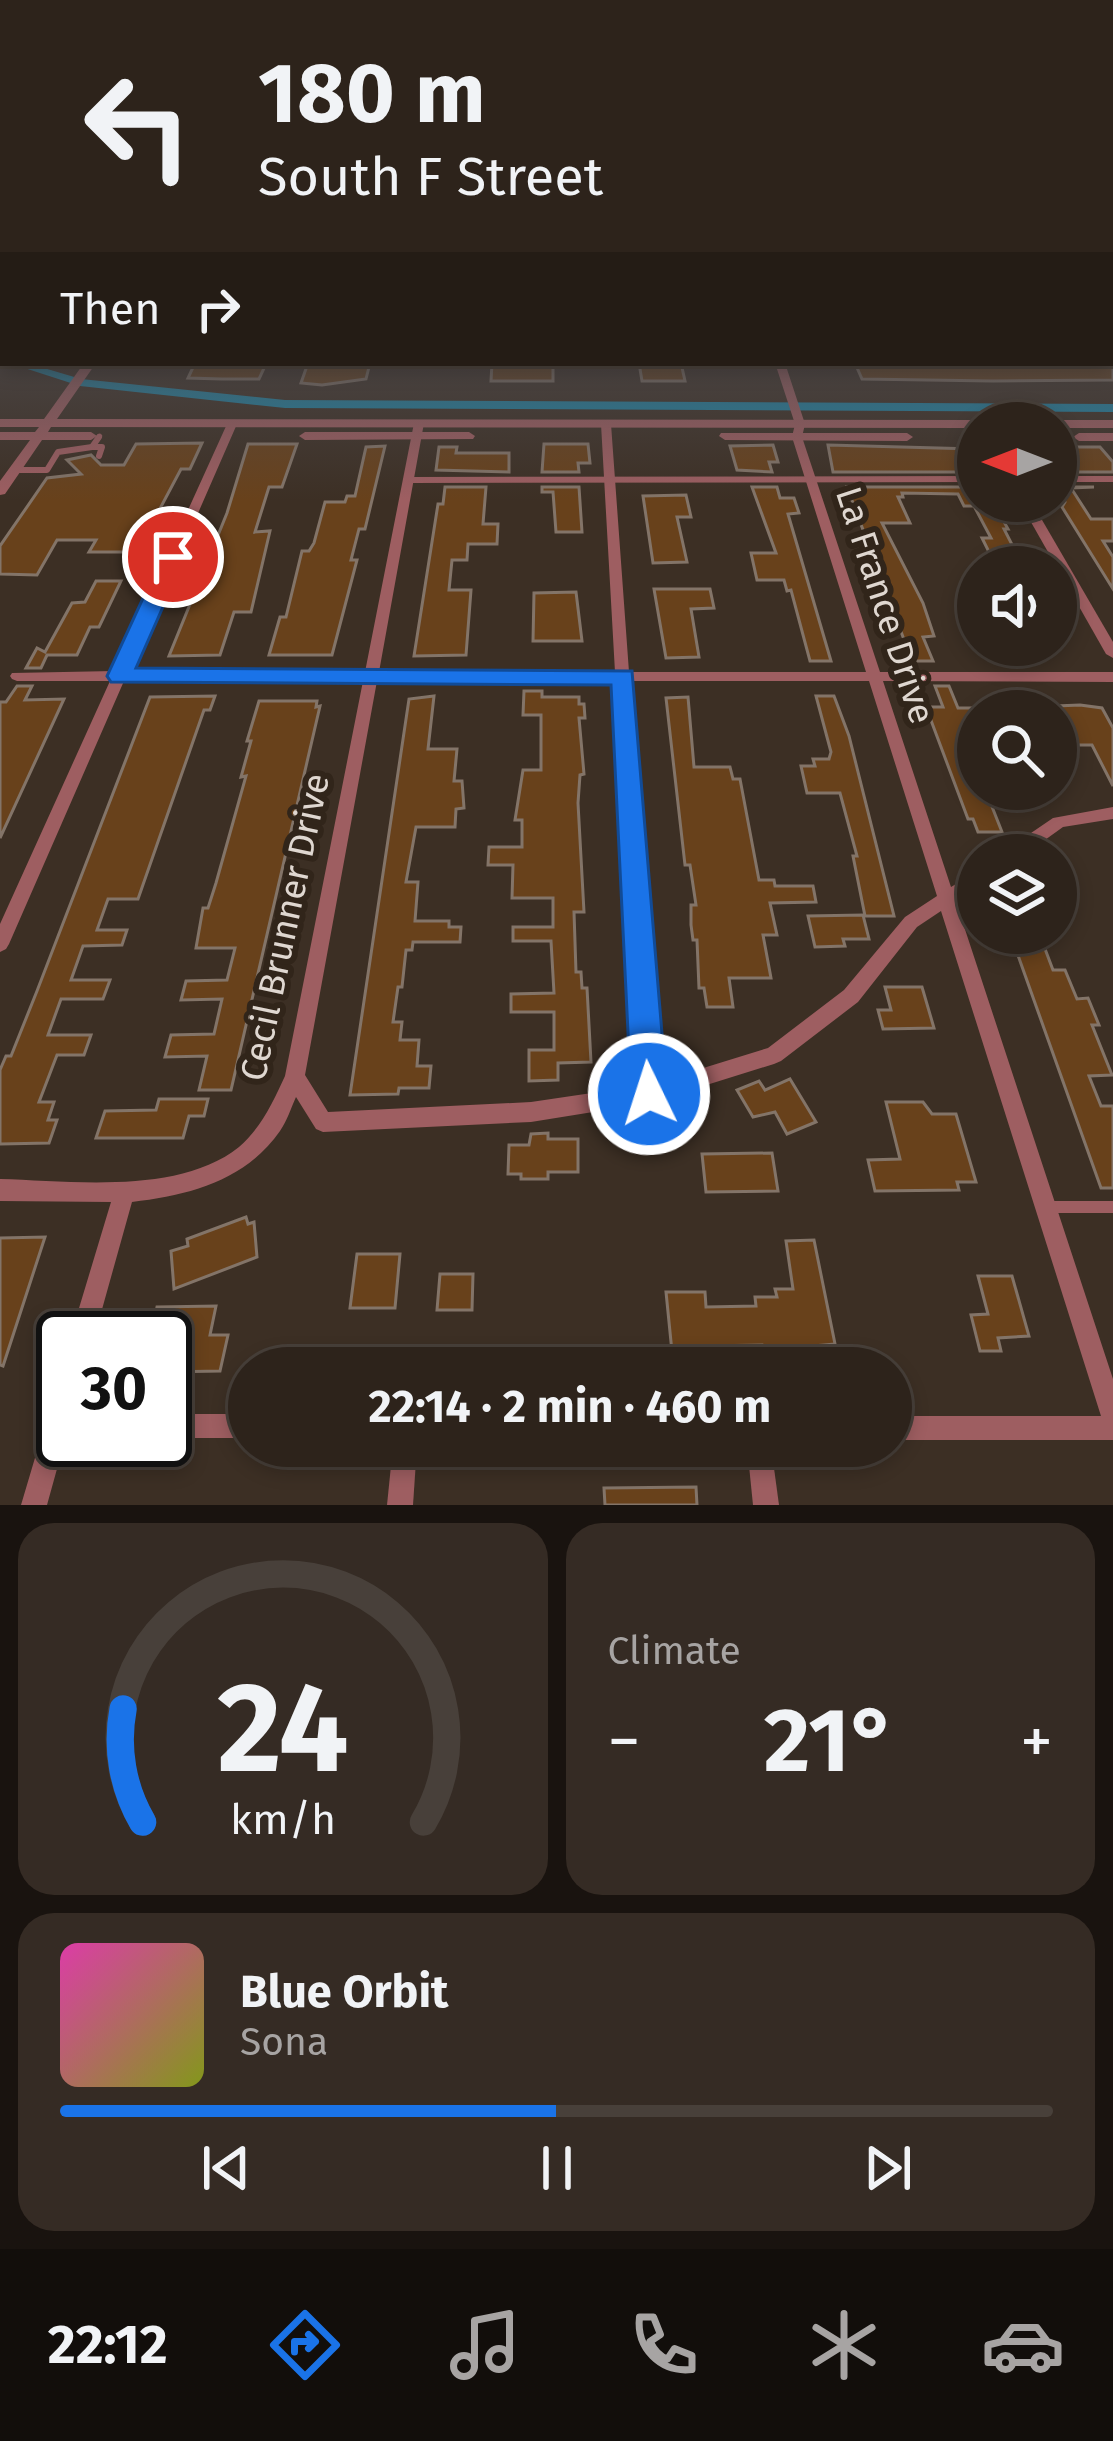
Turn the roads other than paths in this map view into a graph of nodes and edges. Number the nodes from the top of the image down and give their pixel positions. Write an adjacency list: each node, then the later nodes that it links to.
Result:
1 (88, 366): 8 (street)
2 (781, 366): 3 (street, La France Drive)
3 (797, 419): 5 (street); 11 (street); 12 (street); 20 (street, La France Drive)
4 (0, 423): 8 (street)
5 (957, 423)
6 (1077, 424): 7 (street)
7 (1113, 424)
8 (43, 430): 9 (street); 13 (street); 16 (street); 18 (street)
9 (230, 430): 10 (street); 16 (street); 29 (street)
10 (418, 430): 11 (street); 24 (street, Cecil Brunner Drive)
11 (607, 430): 19 (street)
12 (957, 434)
13 (0, 436)
14 (1077, 436): 15 (street)
15 (1113, 436)
16 (96, 442): 17 (lane); 18 (lane)
17 (99, 456)
18 (14, 470): 25 (street)
19 (610, 479): 20 (lane); 24 (lane); 31 (street)
20 (811, 479): 21 (lane); 32 (street, La France Drive)
21 (957, 479)
22 (1077, 479): 23 (lane)
23 (1113, 479)
24 (409, 480): 30 (street, Cecil Brunner Drive)
25 (0, 490)
26 (1037, 522): 27 (street)
27 (1113, 653)
28 (17, 676): 29 (street)
29 (120, 676): 30 (street); 38 (street)
30 (371, 676): 31 (street); 39 (street, Cecil Brunner Drive)
31 (623, 676): 32 (street); 40 (street)
32 (875, 676): 33 (street); 37 (street, La France Drive)
33 (1113, 677)
34 (1113, 813): 35 (street)
35 (1042, 834)
36 (957, 893): 37 (street)
37 (947, 900): 40 (street); 43 (street, La France Drive)
38 (0, 944)
39 (295, 1077): 40 (street); 42 (street, Cecil Brunner Drive)
40 (649, 1094)
41 (0, 1190): 42 (street, Cecil Brunner Drive)
42 (125, 1190): 45 (street)
43 (1046, 1207): 44 (lane); 46 (street, La France Drive)
44 (1113, 1207)
45 (90, 1311)
46 (1113, 1416)
47 (192, 1426): 48 (street)
48 (228, 1426)
49 (912, 1427): 50 (street)
50 (1113, 1428)
51 (46, 1467): 54 (street)
52 (403, 1467): 55 (street)
53 (761, 1467): 56 (street)
54 (34, 1505)
55 (400, 1505)
56 (766, 1505)

